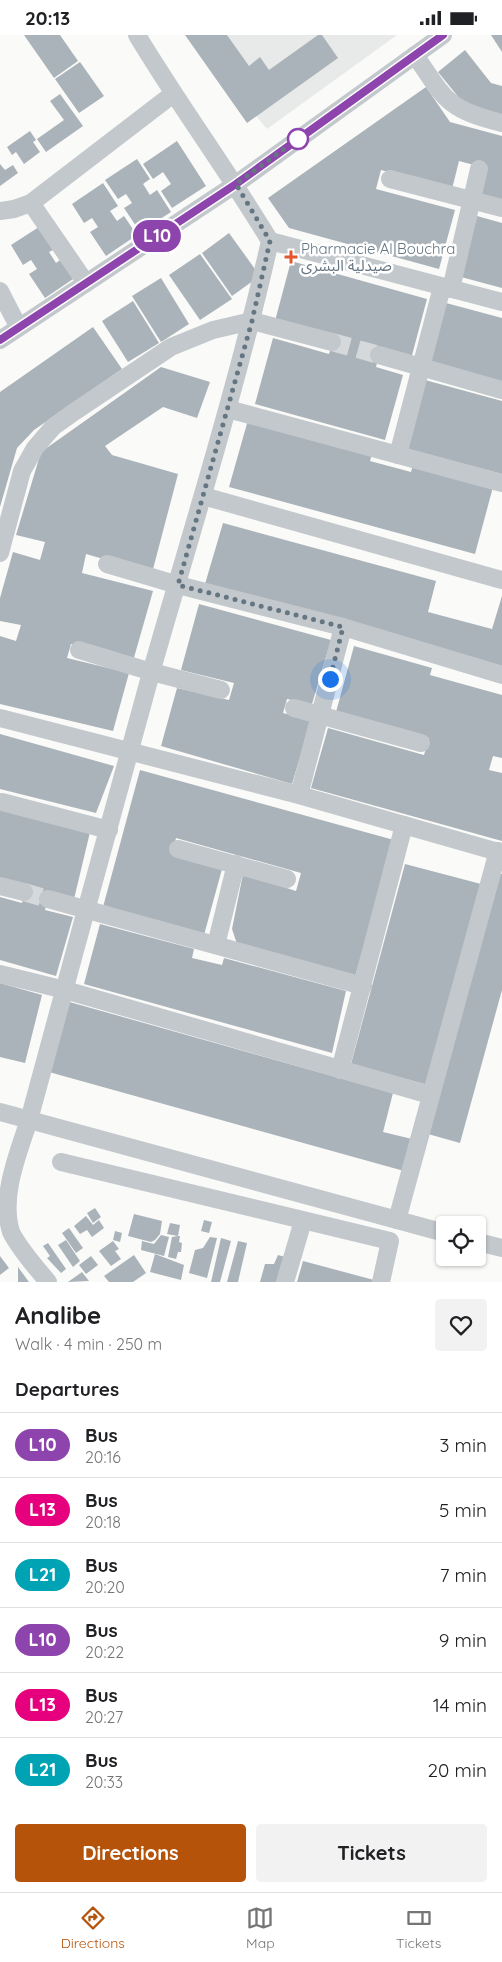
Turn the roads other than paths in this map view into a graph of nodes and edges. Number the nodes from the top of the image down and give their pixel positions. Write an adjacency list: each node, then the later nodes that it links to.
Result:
1 (136, 35): 4 (street)
2 (444, 35): 3 (street)
3 (415, 55): 5 (street); 8 (street)
4 (173, 94): 8 (street); 10 (street)
5 (502, 123)
6 (479, 169): 9 (street)
7 (390, 179): 9 (street)
8 (236, 184): 13 (street); 14 (street)
9 (472, 200): 11 (street); 15 (street)
10 (31, 203): 12 (street); 14 (street)
11 (502, 208)
12 (0, 211)
13 (270, 241): 15 (street); 18 (street)
14 (86, 283): 19 (street)
15 (447, 288): 17 (street); 23 (street)
16 (0, 291): 19 (street)
17 (502, 302)
18 (252, 321): 21 (street); 25 (street); 29 (street)
19 (18, 326): 20 (street)
20 (0, 340)
21 (332, 342)
22 (380, 355): 23 (street)
23 (420, 365): 24 (street); 26 (street)
24 (502, 390)
25 (228, 409): 26 (street); 28 (street)
26 (398, 455): 27 (street)
27 (502, 483)
28 (203, 496): 31 (street); 32 (street)
29 (0, 553)
30 (107, 564): 32 (street)
31 (502, 580)
32 (178, 585): 33 (street); 35 (street)
33 (343, 627): 36 (street); 39 (street)
34 (79, 650): 35 (street)
35 (152, 672): 37 (street); 42 (street)
36 (502, 675)
37 (221, 690)
38 (294, 708): 39 (street)
39 (321, 714): 41 (street); 43 (street)
40 (0, 718): 42 (street)
41 (421, 743)
42 (129, 752): 43 (street); 46 (street)
43 (299, 795): 45 (street)
44 (2, 802): 46 (street)
45 (404, 825): 48 (street); 57 (street)
46 (109, 830): 54 (street)
47 (178, 849): 49 (street)
48 (500, 852): 60 (street)
49 (236, 864): 50 (street); 55 (street)
50 (287, 879)
51 (0, 886): 52 (street)
52 (24, 892)
53 (48, 899): 54 (street)
54 (88, 909): 55 (street); 58 (street)
55 (216, 945): 57 (street)
56 (0, 974): 58 (street)
57 (363, 986): 59 (street)
58 (65, 990): 59 (street); 62 (street)
59 (340, 1070): 60 (street)
60 (430, 1095): 64 (street)
61 (0, 1112): 62 (street)
62 (29, 1120): 64 (street); 69 (street)
63 (60, 1162): 65 (street)
64 (397, 1220): 66 (street)
65 (303, 1221): 70 (street); 71 (street)
66 (436, 1231)
67 (486, 1244): 68 (street)
68 (502, 1248)
69 (48, 1282)
70 (285, 1282)
71 (381, 1282)

